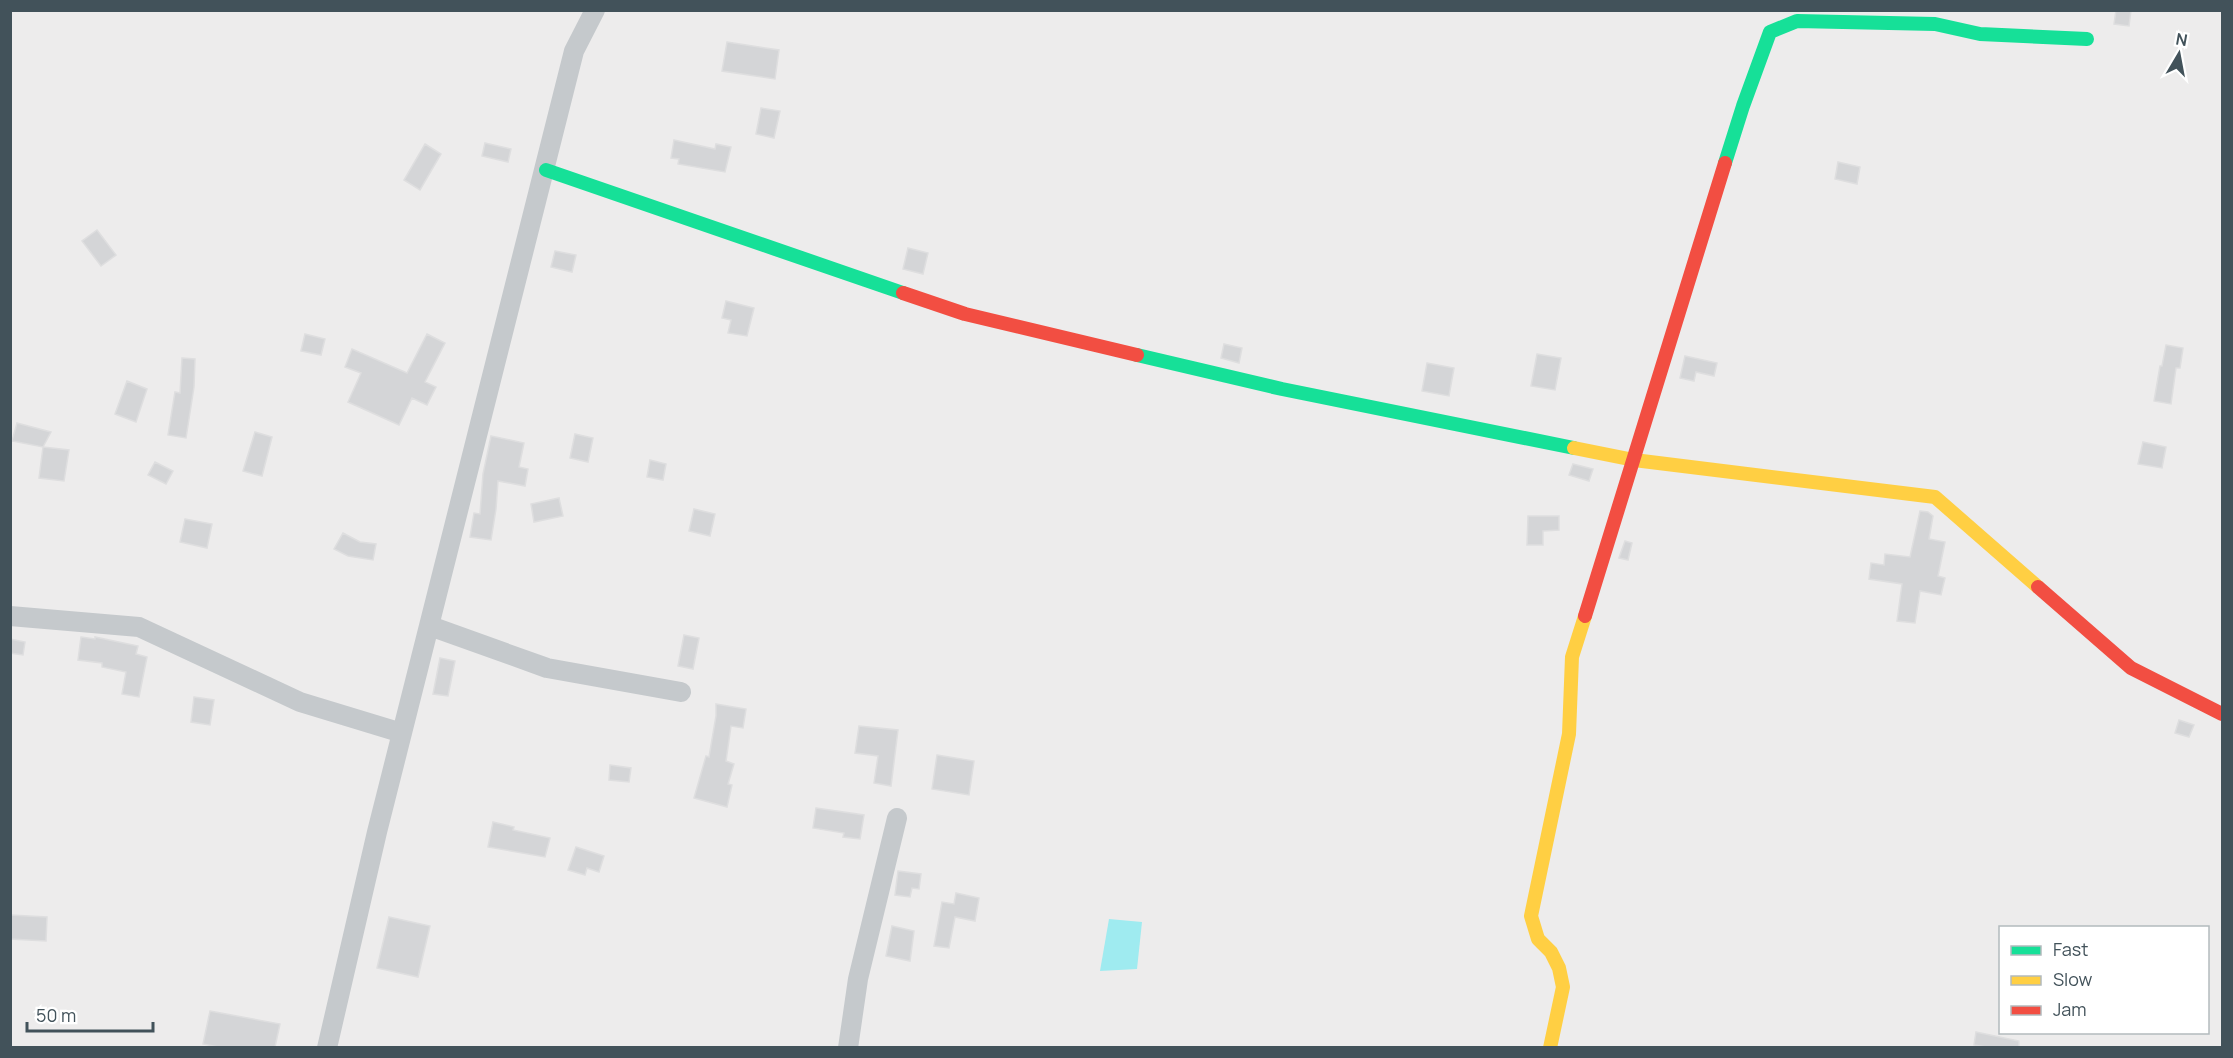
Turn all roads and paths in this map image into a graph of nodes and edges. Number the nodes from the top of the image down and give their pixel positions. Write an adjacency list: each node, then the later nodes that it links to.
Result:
1 (596, 10): 4 (street)
2 (1935, 17): 3 (street); 5 (street)
3 (2087, 39)
4 (546, 170): 5 (street); 7 (street)
5 (1634, 460): 9 (street); 14 (street)
6 (10, 616): 10 (street)
7 (430, 626): 8 (street); 10 (street)
8 (681, 692)
9 (2223, 714)
10 (402, 733): 12 (street)
11 (897, 818): 13 (street)
12 (327, 1047)
13 (848, 1047)
14 (1550, 1047)

